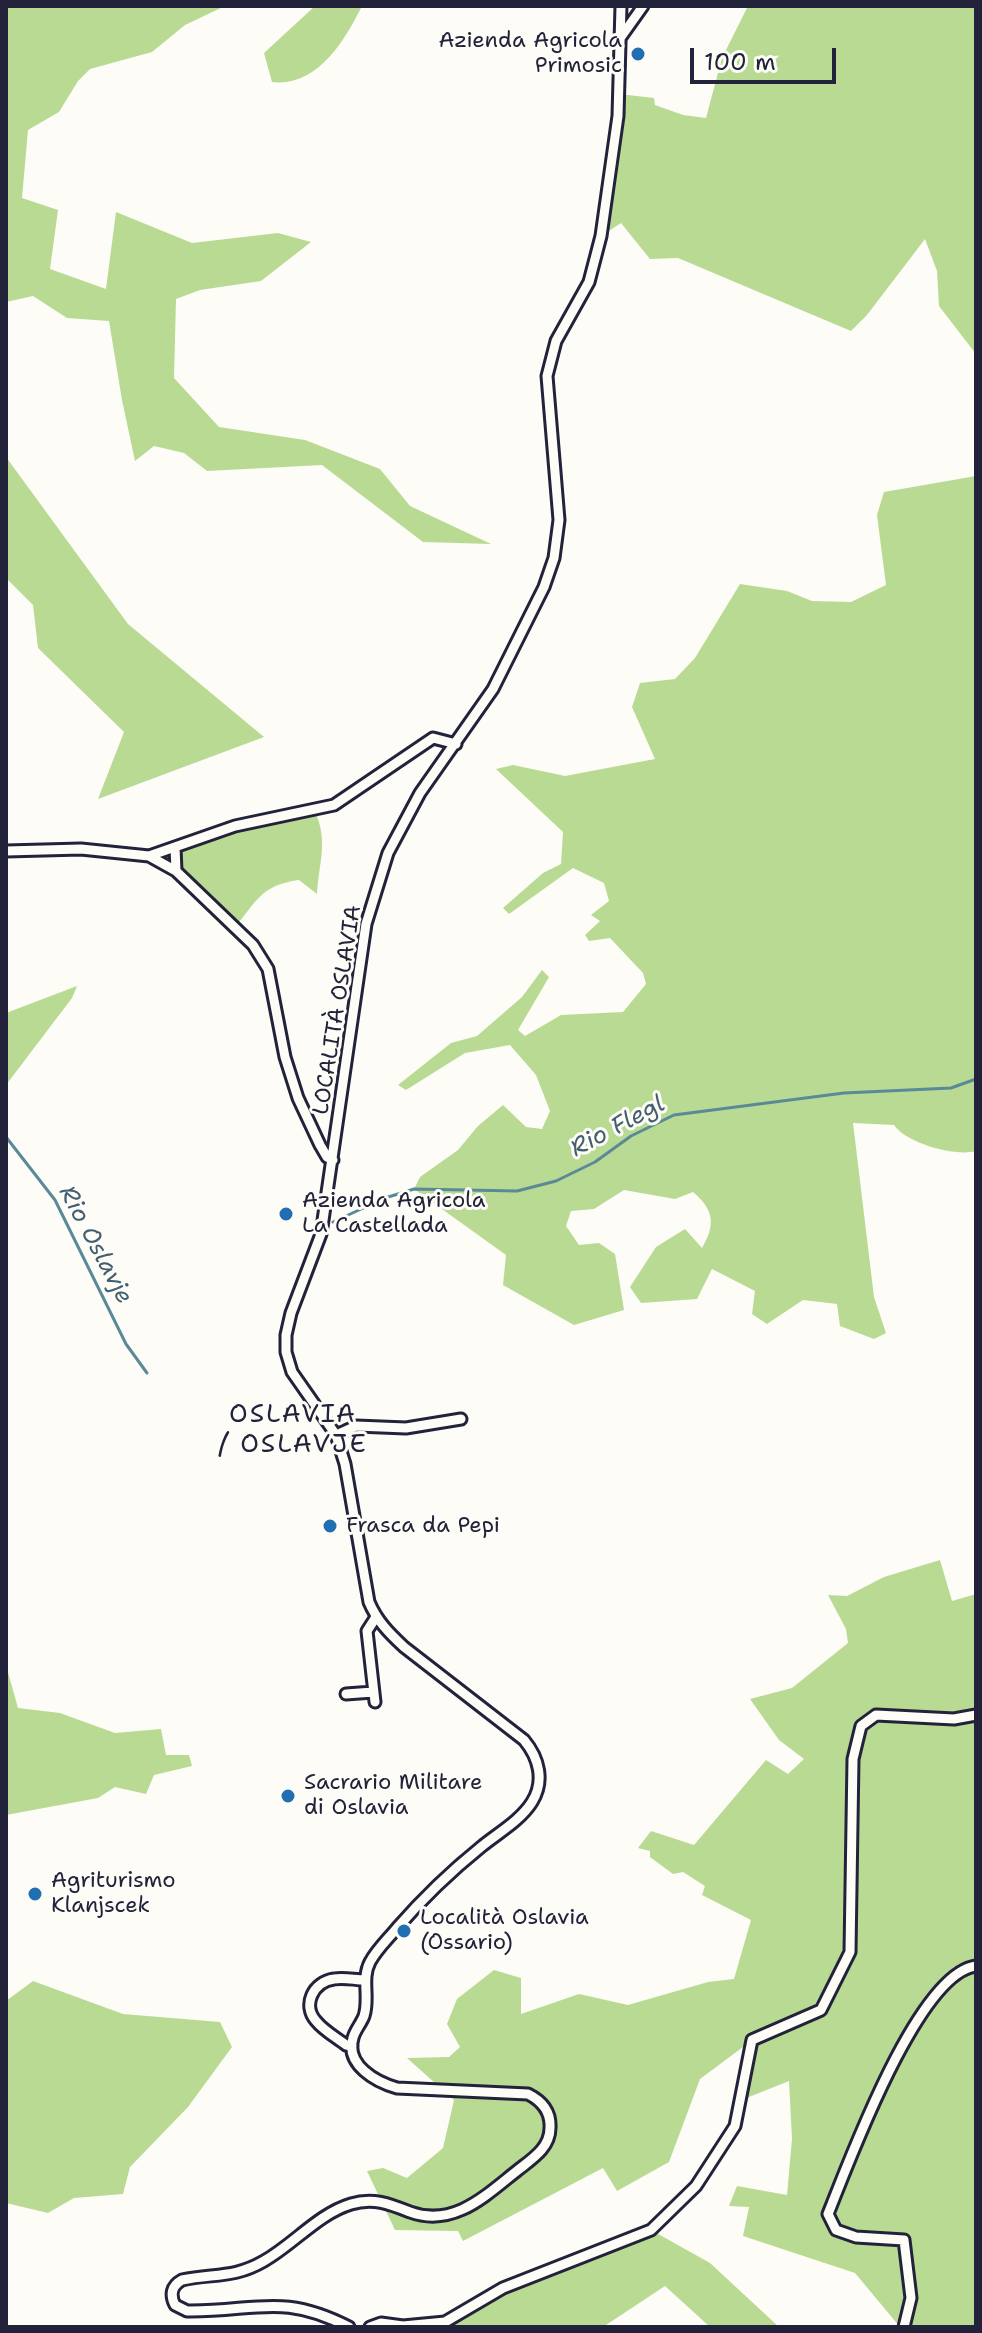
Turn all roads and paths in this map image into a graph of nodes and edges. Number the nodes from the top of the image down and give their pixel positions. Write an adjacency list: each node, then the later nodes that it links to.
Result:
1 (621, 6): 3 (street, LOCALITÀ OSLAVIA)
2 (643, 6): 3 (street)
3 (621, 37): 4 (street, LOCALITÀ OSLAVIA)
4 (456, 744): 5 (street, LOCALITÀ OSLAVIA); 9 (street, LOCALITÀ OSLAVIA)
5 (175, 847): 7 (street, LOCALITÀ OSLAVIA); 8 (street)
6 (6, 851): 7 (street, LOCALITÀ OSLAVIA)
7 (149, 856): 8 (street, LOCALITÀ OSLAVIA)
8 (176, 871): 9 (street, LOCALITÀ OSLAVIA)
9 (333, 1160): 11 (street, LOCALITÀ OSLAVIA)
10 (461, 1419): 11 (street)
11 (336, 1435): 12 (street)
12 (376, 1617): 13 (street); 16 (street)
13 (346, 1694)
14 (976, 1715): 19 (street)
15 (972, 1966): 20 (street)
16 (365, 1980): 17 (street); 17 (street)
17 (352, 2046): 18 (street)
18 (349, 2327)
19 (370, 2327)
20 (904, 2327)

